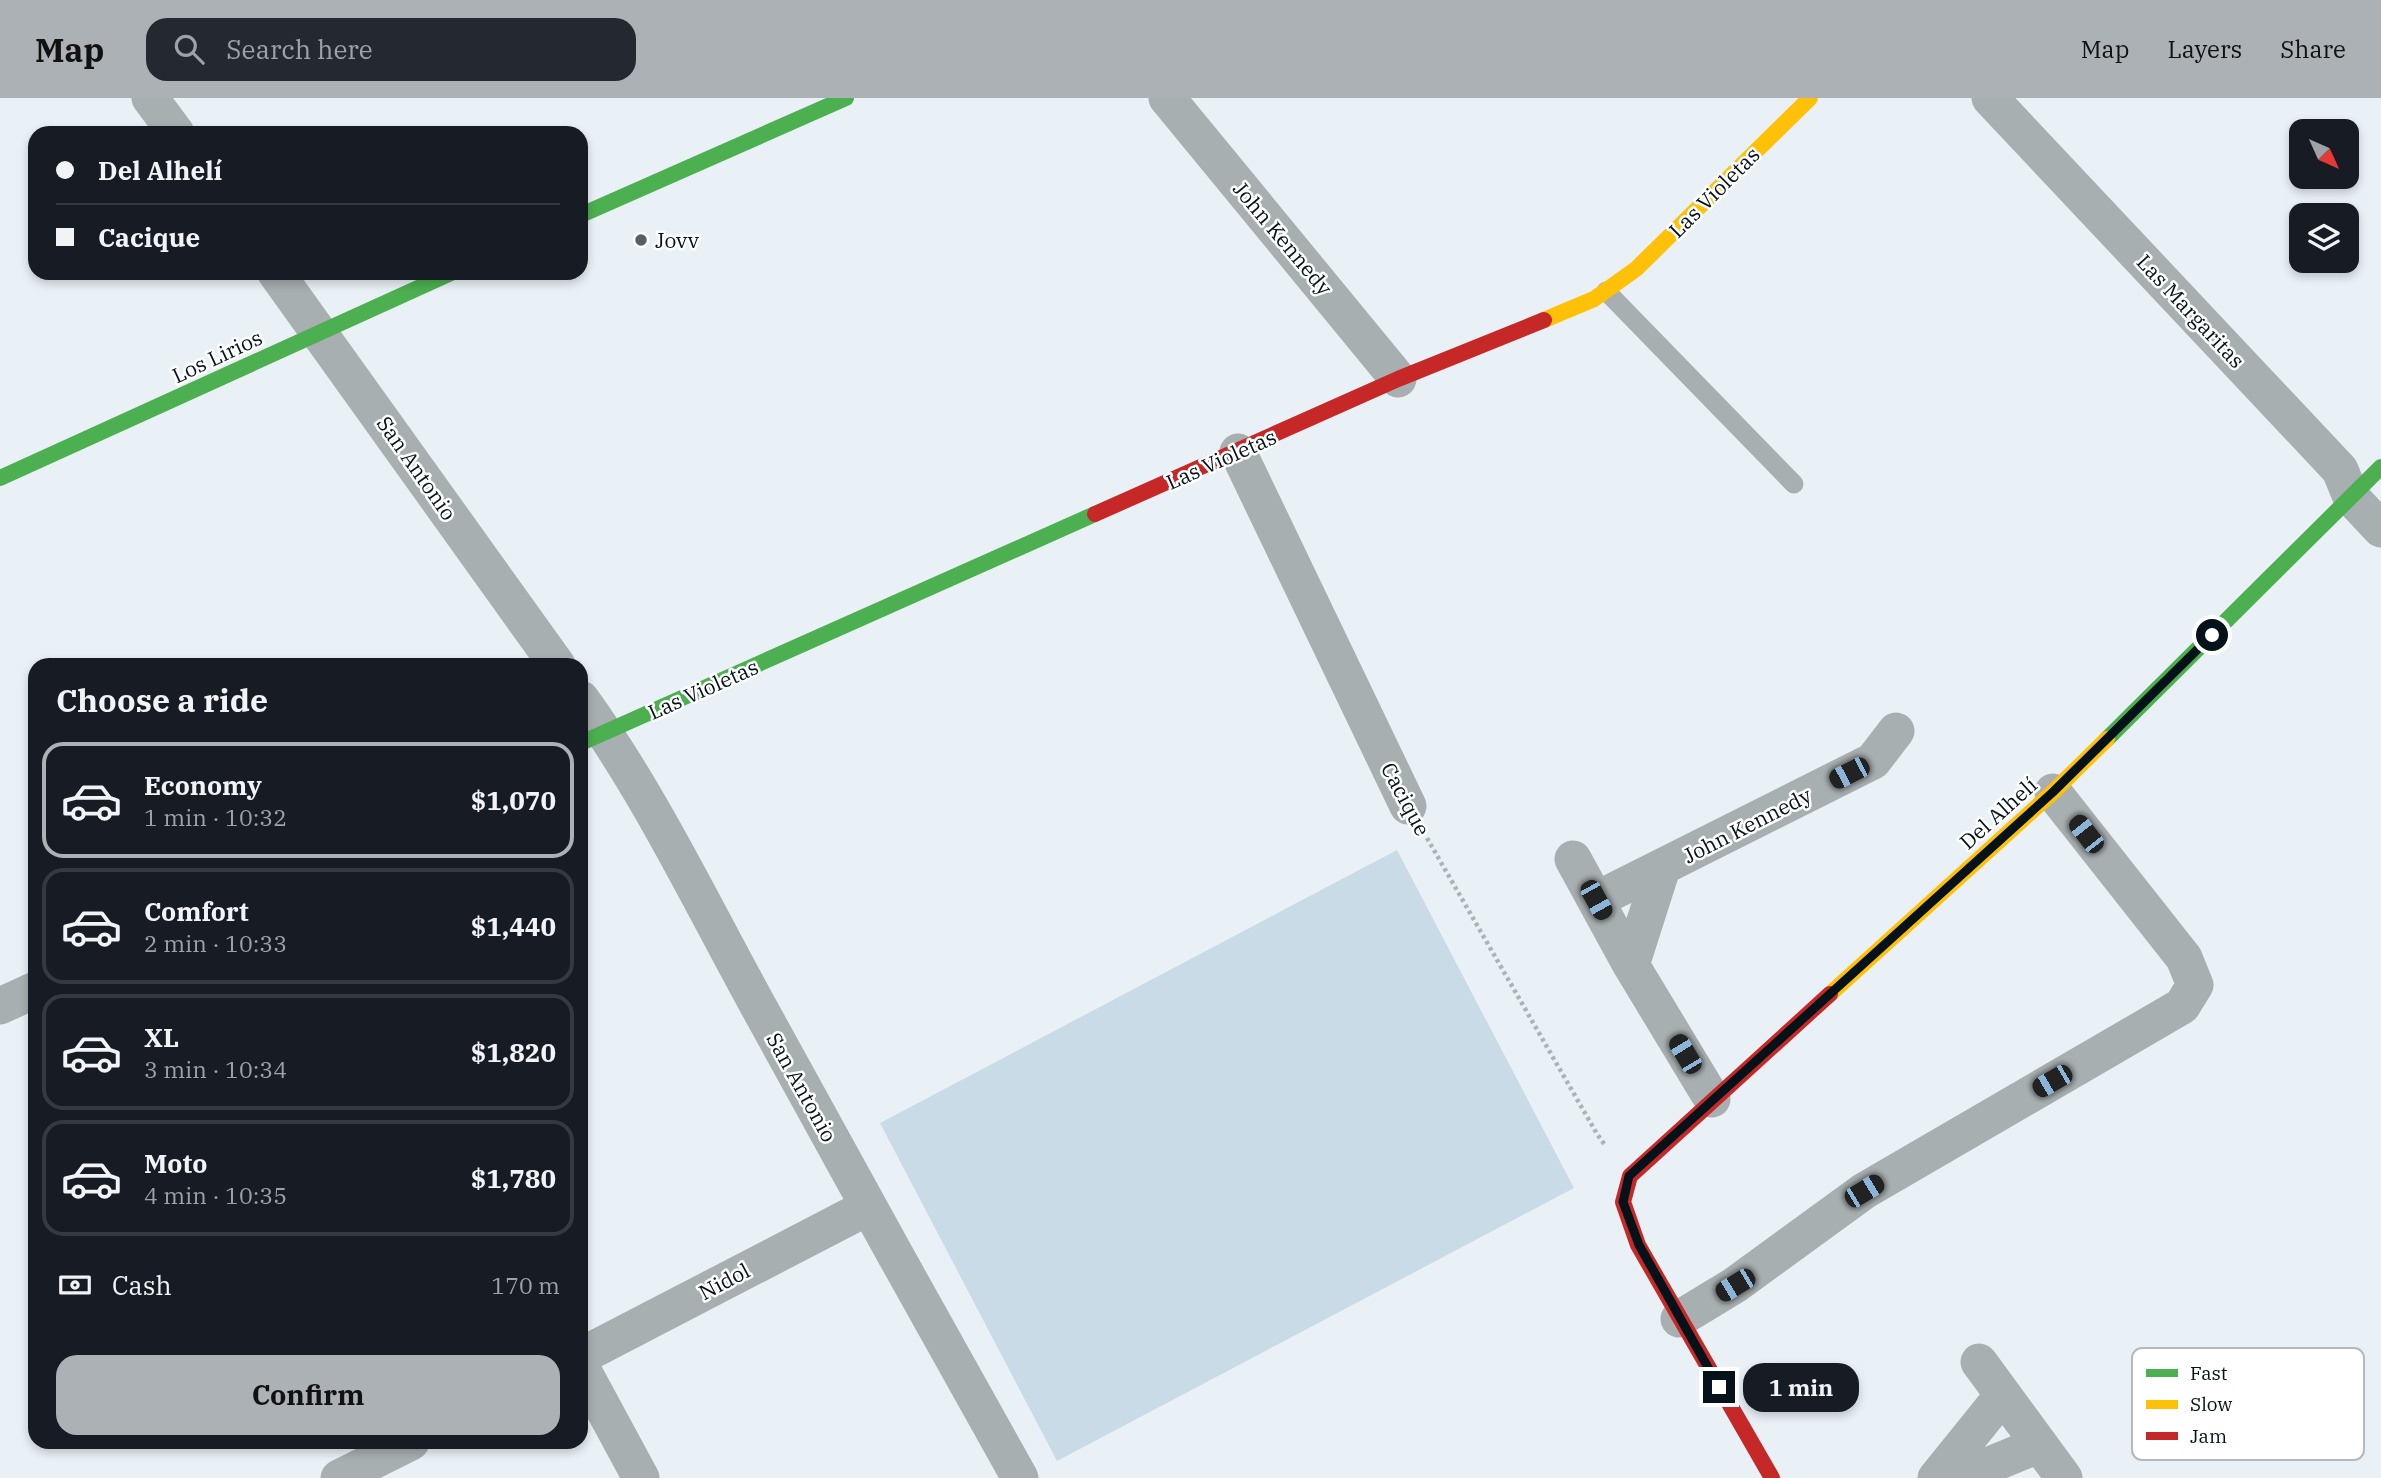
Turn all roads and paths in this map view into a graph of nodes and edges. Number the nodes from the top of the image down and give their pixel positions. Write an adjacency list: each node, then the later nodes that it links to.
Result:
1 (150, 98): 6 (street)
2 (846, 98): 7 (street)
3 (1167, 98): 12 (street, John Kennedy)
4 (1810, 98): 10 (street, Las Violetas)
5 (1990, 98): 17 (street, Las Margaritas)
6 (171, 126)
7 (588, 212)
8 (281, 280): 11 (street, San Antonio)
9 (435, 280): 11 (street, Los Lirios)
10 (1606, 291): 12 (street, Las Violetas); 16 (lane)
11 (320, 331): 15 (street, Los Lirios); 19 (street, San Antonio)
12 (1398, 379): 13 (street, Las Violetas)
13 (1238, 452): 21 (street, Las Violetas); 23 (street, Cacique)
14 (2381, 467): 17 (street, Del Alhelí)
15 (0, 478)
16 (1794, 484)
17 (2351, 497): 18 (street, Las Margaritas); 22 (street, Del Alhelí)
18 (2381, 529)
19 (552, 658)
20 (1896, 731): 25 (street, John Kennedy)
21 (593, 738): 32 (street, San Antonio)
22 (2053, 792): 30 (street, Del Alhelí); 33 (street)
23 (1408, 806): 31 (path, Cacique)
24 (1573, 859): 26 (street)
25 (1662, 868): 26 (street, John Kennedy); 27 (street, John Kennedy)
26 (1596, 900): 27 (street)
27 (1632, 965): 30 (street)
28 (28, 993): 29 (street)
29 (0, 1006)
30 (1712, 1099): 33 (street, Del Alhelí)
31 (1597, 1134)
32 (868, 1207): 34 (street, Nidol); 42 (street, San Antonio)
33 (1679, 1319): 43 (street)
34 (588, 1352)
35 (1979, 1362): 37 (street)
36 (588, 1380): 41 (street)
37 (2003, 1395): 38 (street); 44 (street)
38 (2038, 1445): 45 (street); 46 (street)
39 (397, 1449): 40 (street)
40 (340, 1478)
41 (641, 1478)
42 (1020, 1478)
43 (1772, 1478)
44 (1936, 1478)
45 (1958, 1478)
46 (2064, 1478)

